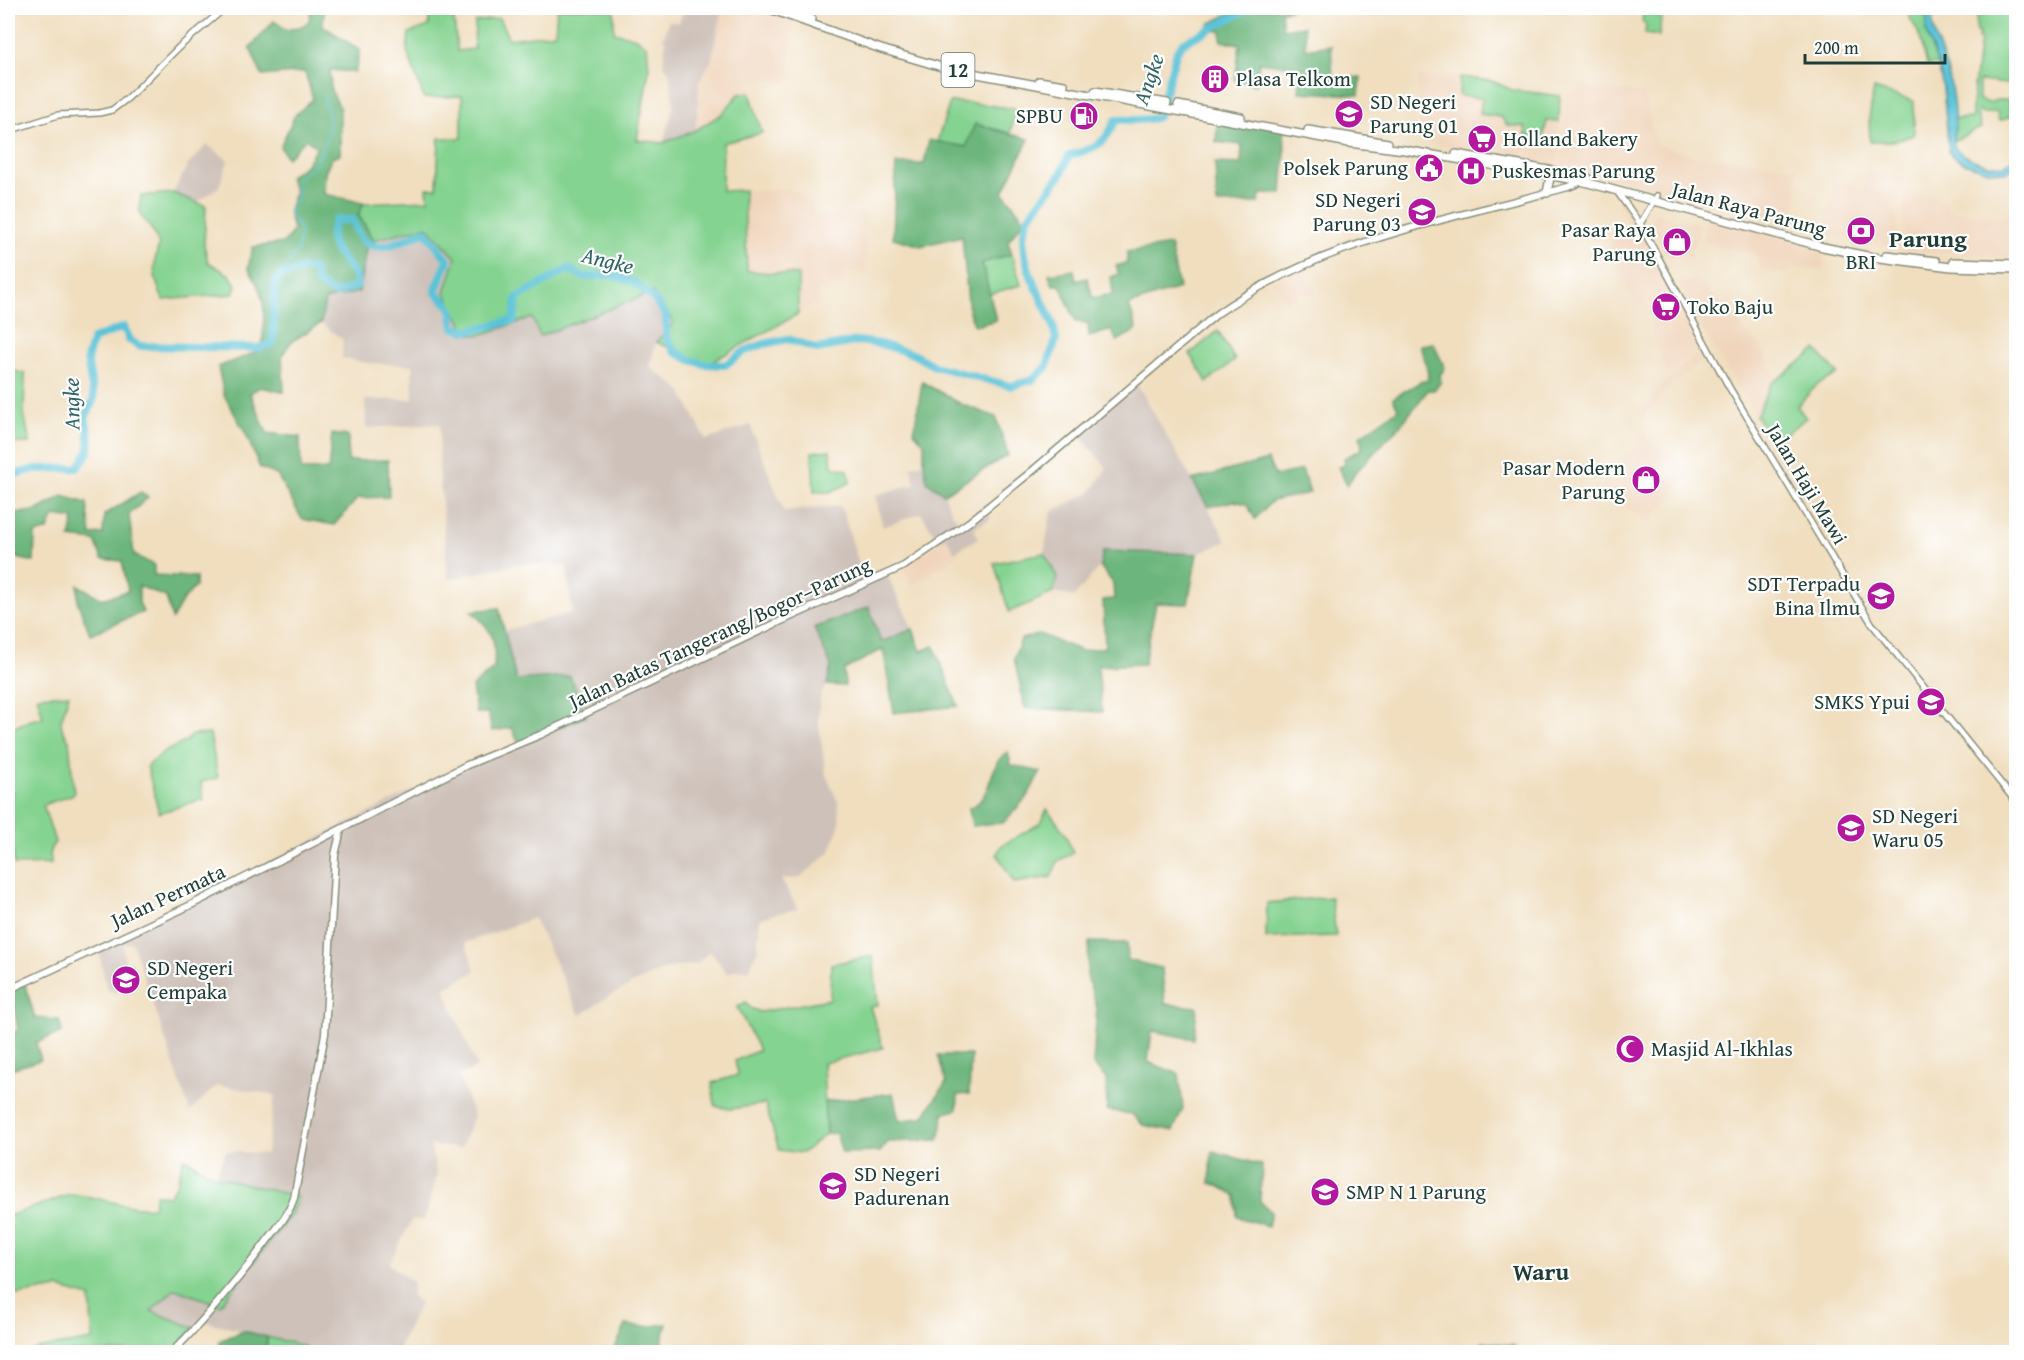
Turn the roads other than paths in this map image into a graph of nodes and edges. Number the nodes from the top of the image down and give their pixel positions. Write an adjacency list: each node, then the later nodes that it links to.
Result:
1 (225, 8): 5 (street)
2 (767, 8): 4 (highway, 12)
3 (781, 8): 4 (highway, 12)
4 (1157, 103): 6 (highway, Jalan Raya Parung / 12)
5 (8, 131)
6 (1550, 173): 7 (highway, Jalan Raya Parung / 12); 9 (highway)
7 (1585, 179): 8 (highway, Jalan Raya Parung / 12); 9 (main road, Jalan Batas Tangerang/Bogor–Parung); 10 (highway, Jalan Raya Parung / 12)
8 (1615, 189): 10 (highway, Jalan Raya Parung / 12); 11 (street, Jalan Haji Mawi)
9 (1547, 193): 16 (main road, Jalan Batas Tangerang/Bogor–Parung)
10 (1656, 198): 11 (street); 12 (highway, Jalan Raya Parung / 12)
11 (1640, 224): 15 (street, Jalan Haji Mawi)
12 (1807, 240): 13 (highway, Jalan Raya Parung / 12); 14 (highway, Jalan Raya Parung / 12)
13 (2016, 264)
14 (2016, 269)
15 (2016, 802)
16 (341, 830): 17 (main road, Jalan Permata); 18 (main road)
17 (8, 990)
18 (172, 1353)

